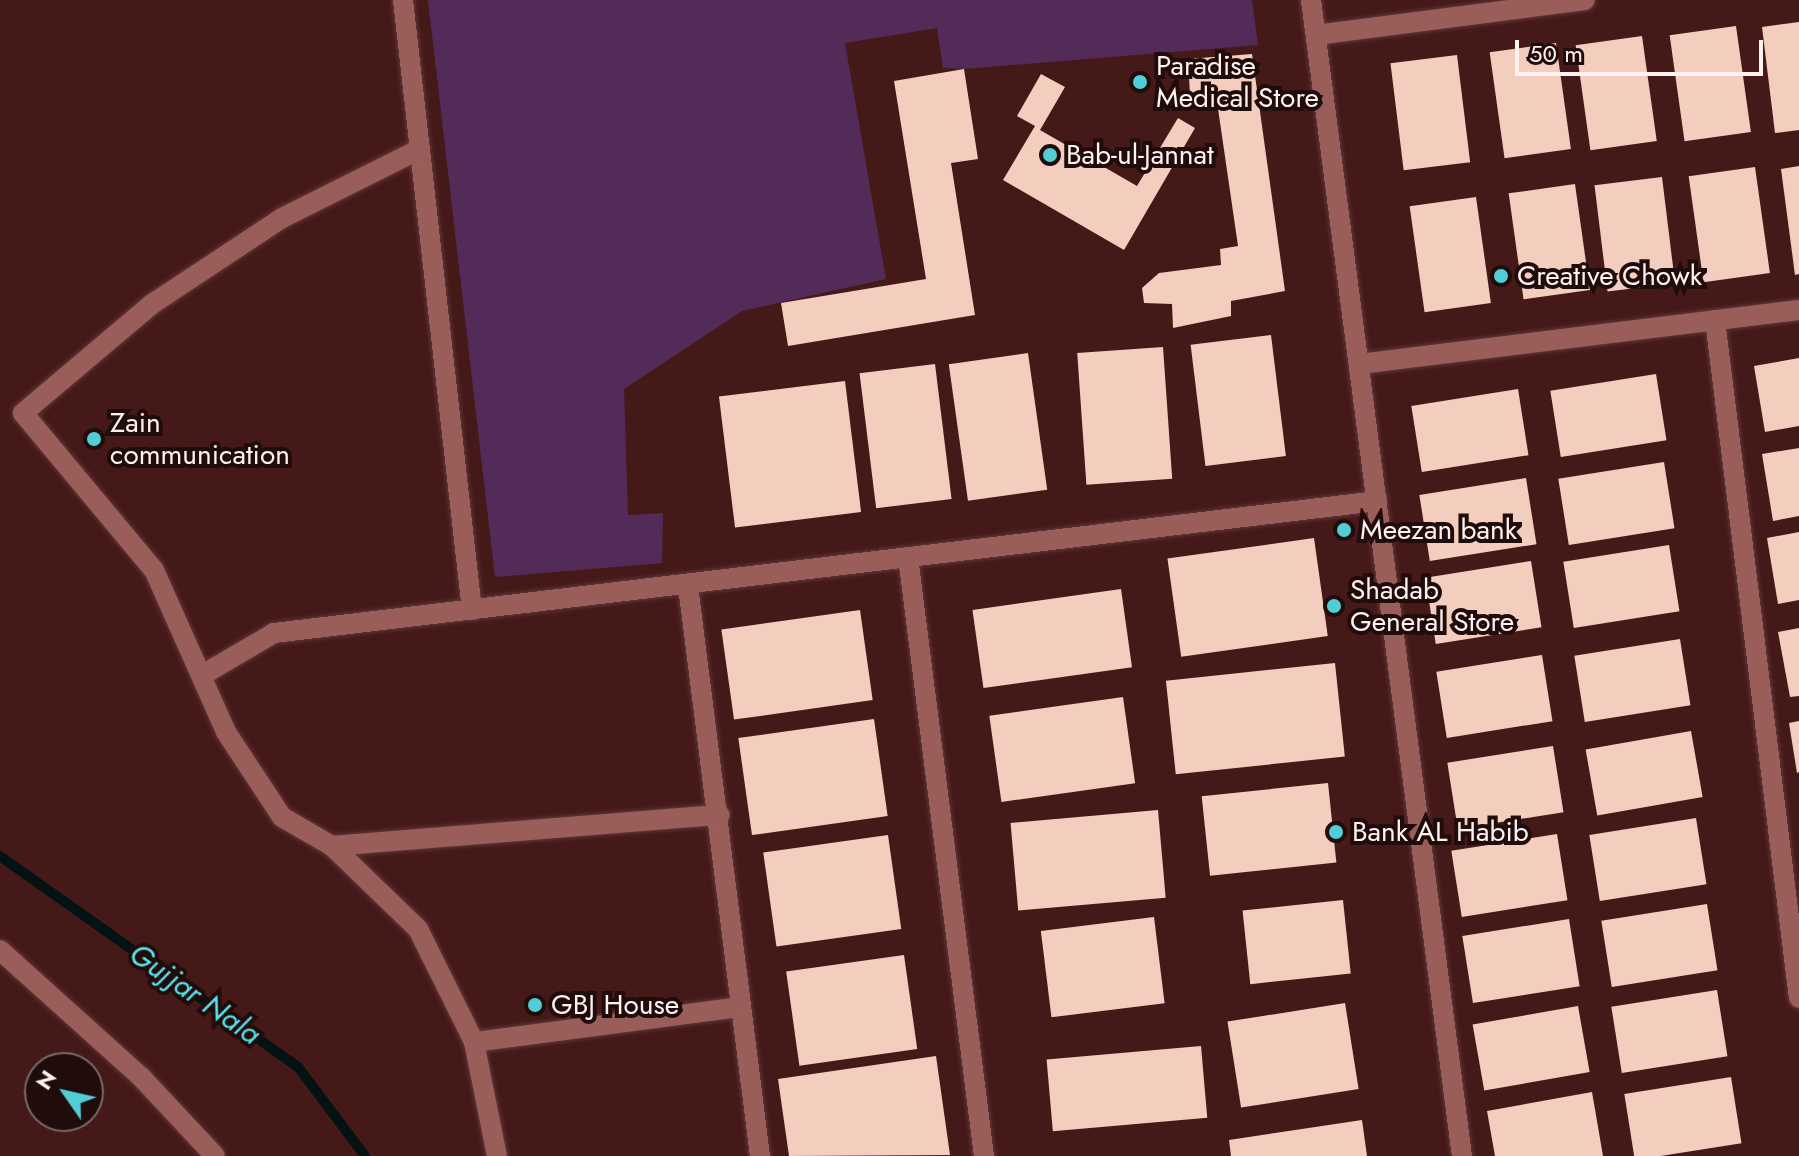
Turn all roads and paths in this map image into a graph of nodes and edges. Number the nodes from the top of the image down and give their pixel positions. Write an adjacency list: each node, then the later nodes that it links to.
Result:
1 (403, 0): 5 (street)
2 (1311, 0): 4 (street)
3 (1585, 0): 4 (street)
4 (1316, 35): 8 (street)
5 (418, 150): 12 (street); 13 (street)
6 (1799, 310): 7 (street)
7 (1715, 320): 8 (street); 17 (street)
8 (1359, 364): 9 (street)
9 (1377, 501): 10 (street); 24 (street)
10 (908, 557): 11 (street); 23 (street)
11 (688, 586): 12 (street); 14 (street)
12 (472, 610): 13 (street)
13 (204, 674): 15 (street)
14 (720, 815): 15 (street); 18 (street)
15 (332, 846): 19 (street)
16 (0, 950): 20 (street)
17 (1799, 998)
18 (741, 1007): 19 (street); 22 (street)
19 (474, 1042): 21 (street)
20 (215, 1156)
21 (497, 1156)
22 (760, 1156)
23 (984, 1156)
24 (1462, 1156)

